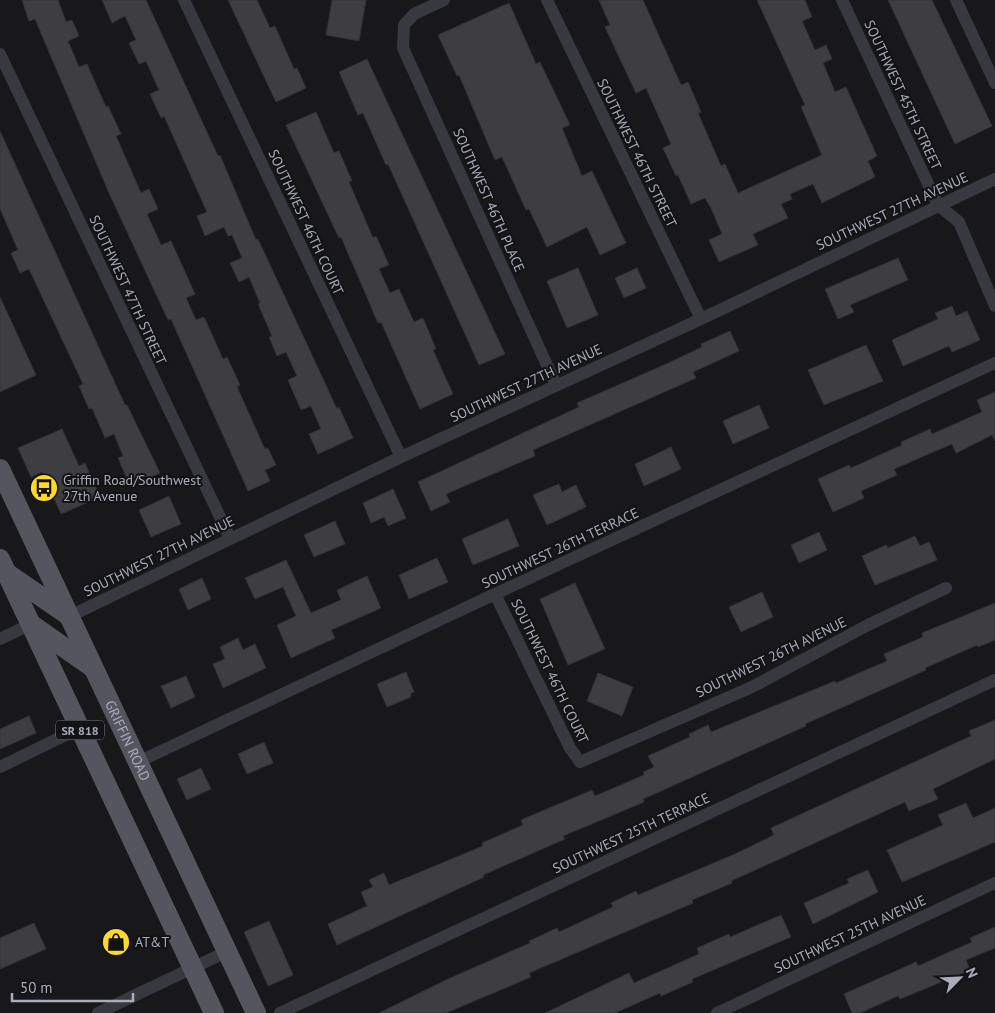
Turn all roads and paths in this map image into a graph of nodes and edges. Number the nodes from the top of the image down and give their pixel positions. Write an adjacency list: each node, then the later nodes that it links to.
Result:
1 (184, 0): 15 (street, SOUTHWEST 46TH COURT)
2 (444, 0): 14 (street, SOUTHWEST 46TH PLACE)
3 (546, 0): 12 (street, SOUTHWEST 46TH STREET)
4 (842, 0): 10 (street, SOUTHWEST 45TH STREET)
5 (956, 0): 7 (street)
6 (0, 54): 17 (street, SOUTHWEST 47TH STREET)
7 (990, 60): 8 (street)
8 (995, 83)
9 (995, 179): 10 (street, SOUTHWEST 27TH AVENUE)
10 (938, 205): 11 (street, SOUTHWEST 45TH STREET); 12 (street, SOUTHWEST 27TH AVENUE)
11 (995, 306)
12 (701, 319): 14 (street, SOUTHWEST 27TH AVENUE)
13 (995, 363): 20 (street, SOUTHWEST 26TH TERRACE)
14 (556, 385): 15 (street, SOUTHWEST 27TH AVENUE)
15 (401, 457): 17 (street, SOUTHWEST 27TH AVENUE)
16 (0, 469): 21 (main road, GRIFFIN ROAD / SR 818)
17 (230, 538): 21 (street, SOUTHWEST 27TH AVENUE)
18 (3, 566): 21 (main road); 22 (main road, SR 818)
19 (946, 588): 28 (street, SOUTHWEST 26TH AVENUE)
20 (495, 594): 27 (street, SOUTHWEST 26TH TERRACE); 28 (street, SOUTHWEST 46TH COURT)
21 (70, 616): 24 (main road, GRIFFIN ROAD / SR 818)
22 (31, 624): 23 (street); 24 (main road); 26 (main road, SR 818)
23 (0, 639)
24 (94, 668): 27 (main road, GRIFFIN ROAD / SR 818)
25 (995, 680): 36 (street, SOUTHWEST 25TH TERRACE)
26 (80, 728): 29 (street); 32 (main road, SR 818)
27 (138, 762): 31 (main road, GRIFFIN ROAD / SR 818)
28 (580, 762)
29 (0, 767)
30 (995, 883): 37 (street, SOUTHWEST 25TH AVENUE)
31 (228, 951): 32 (street); 35 (main road, GRIFFIN ROAD / SR 818)
32 (193, 968): 33 (street); 34 (main road, SR 818)
33 (98, 1013)
34 (214, 1013)
35 (256, 1013)
36 (280, 1013)
37 (717, 1013)

